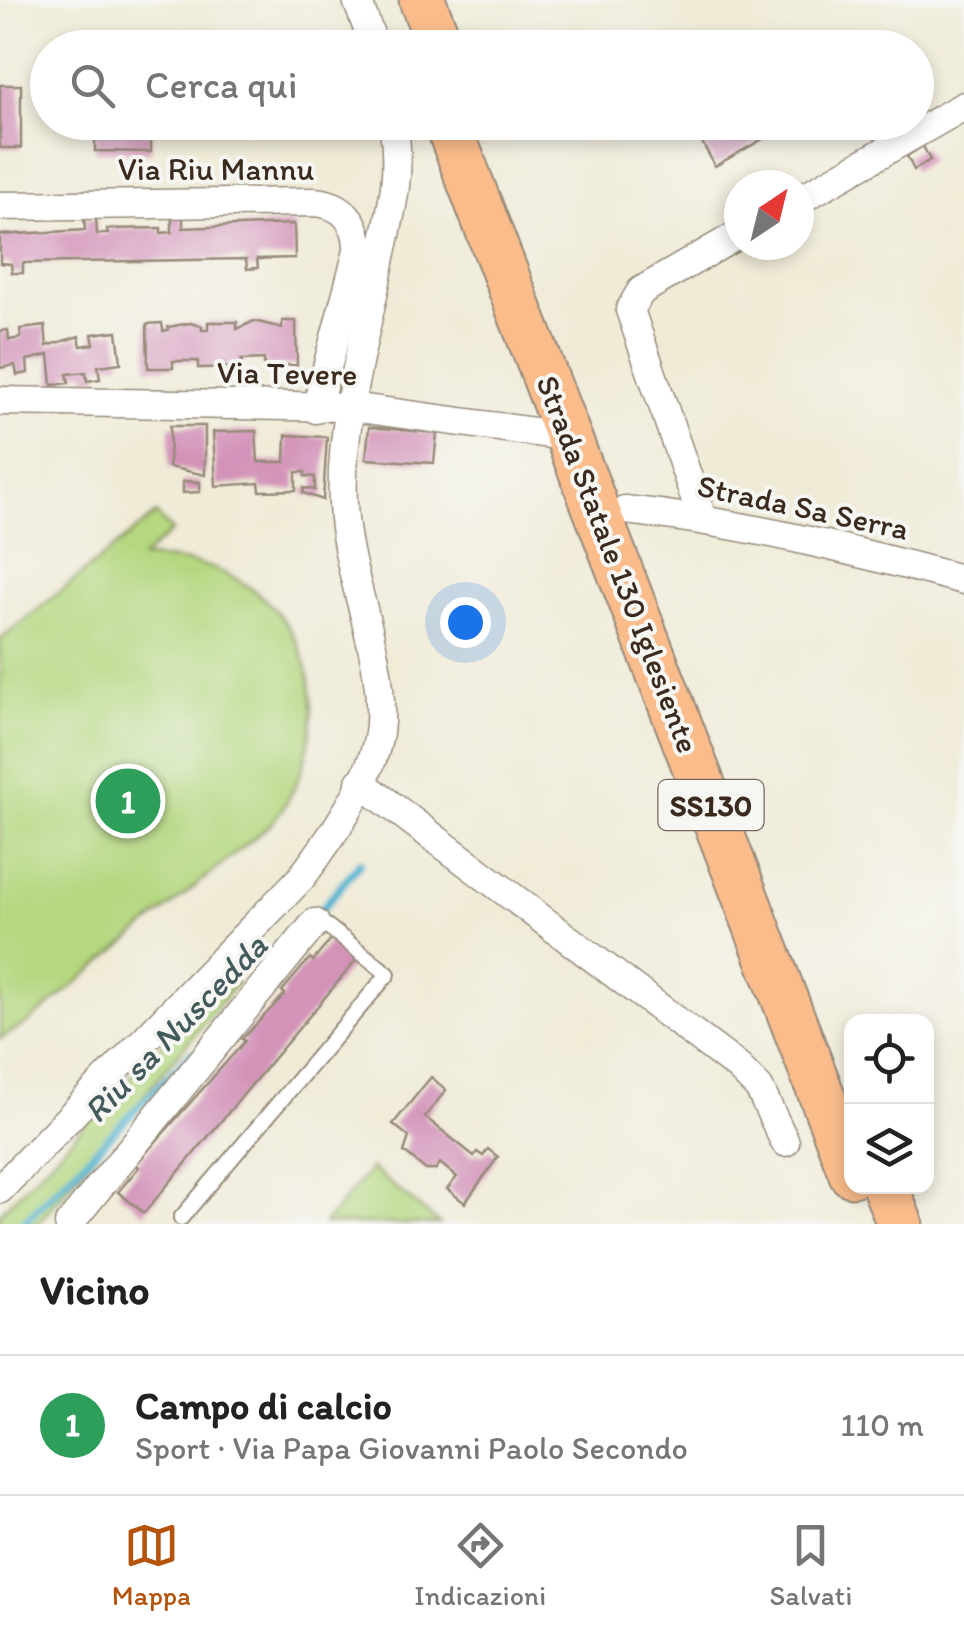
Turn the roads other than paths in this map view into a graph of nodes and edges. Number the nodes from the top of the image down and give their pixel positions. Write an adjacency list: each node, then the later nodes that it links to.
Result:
1 (357, 0): 4 (street)
2 (399, 0): 5 (main road)
3 (422, 0): 6 (main road)
4 (369, 30)
5 (410, 30)
6 (434, 30)
7 (964, 106): 8 (street)
8 (934, 123)
9 (396, 140): 17 (street)
10 (454, 140): 19 (main road, Strada Statale 130 Iglesiente / SS130)
11 (477, 140): 20 (main road, Strada Statale 130 Iglesiente / SS130)
12 (904, 140): 13 (street)
13 (814, 191)
14 (0, 206): 18 (street, Via Riu Mannu)
15 (724, 243): 21 (street)
16 (0, 401): 18 (street, Via Tevere)
17 (350, 407): 18 (street, Via Tevere); 19 (street, Via Tevere); 23 (street)
18 (316, 408)
19 (570, 437): 27 (main road, Strada Statale 130 Iglesiente / SS130)
20 (625, 510): 21 (street, Strada Sa Serra); 25 (main road, Strada Statale 130 Iglesiente / SS130)
21 (702, 518): 22 (street, Strada Sa Serra)
22 (964, 580)
23 (360, 782): 26 (street); 28 (street)
24 (315, 922): 31 (lane); 32 (street)
25 (844, 1078)
26 (785, 1142)
27 (844, 1153)
28 (0, 1190)
29 (859, 1194): 33 (main road)
30 (888, 1194): 34 (main road)
31 (182, 1218)
32 (69, 1224)
33 (870, 1224)
34 (900, 1224)

